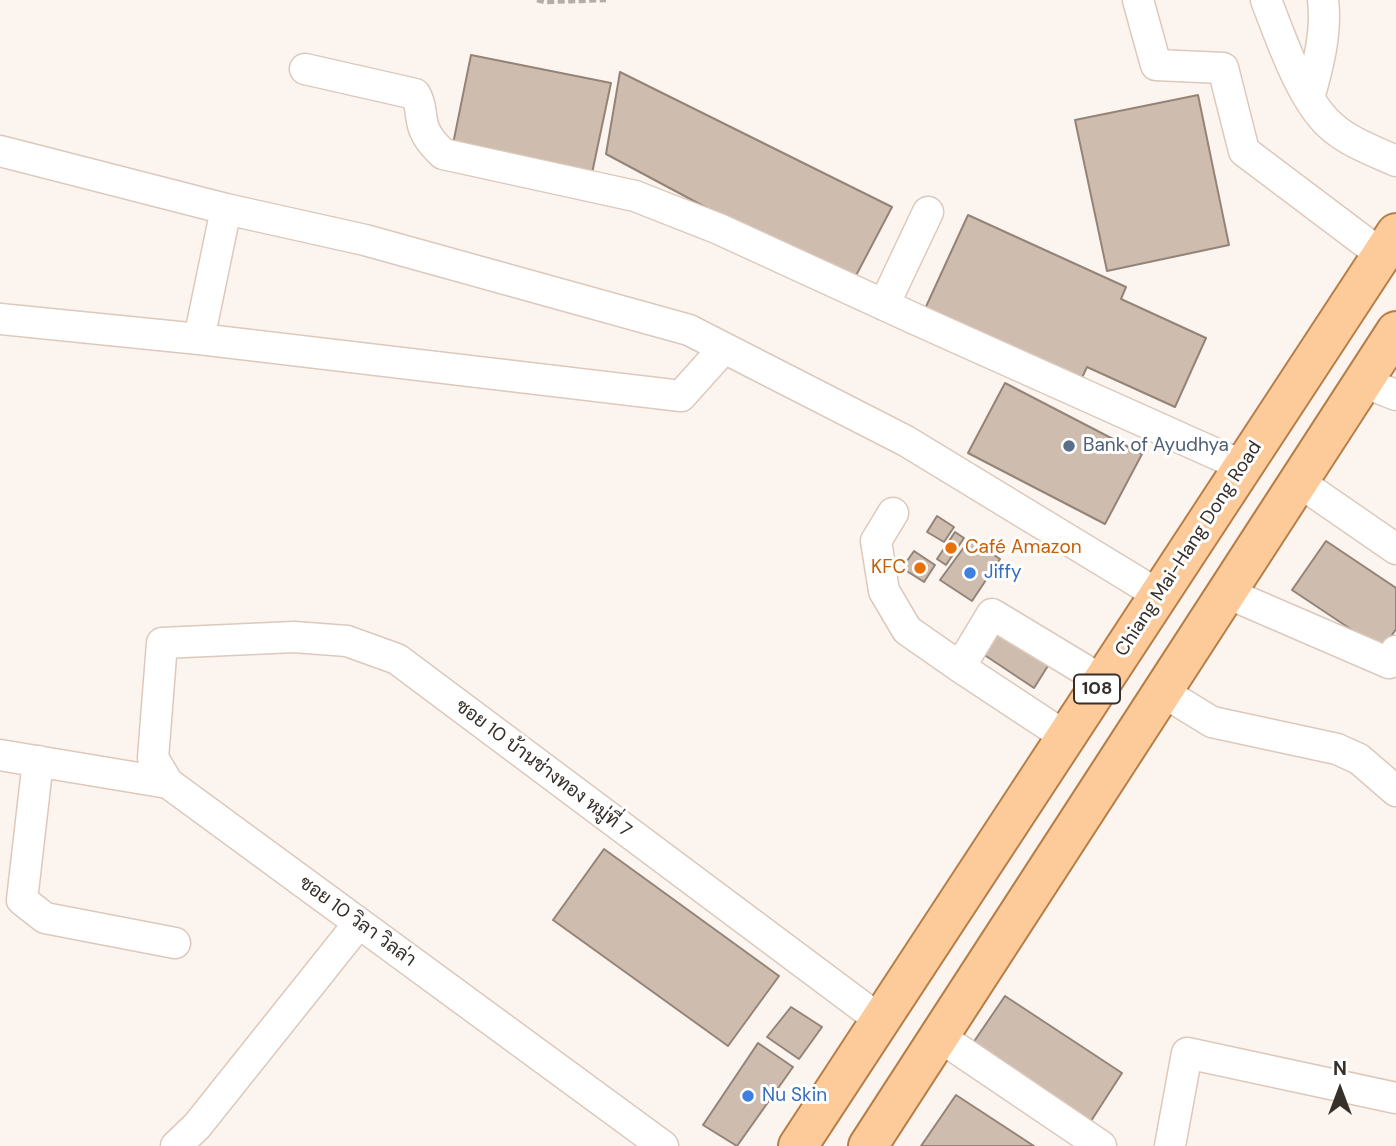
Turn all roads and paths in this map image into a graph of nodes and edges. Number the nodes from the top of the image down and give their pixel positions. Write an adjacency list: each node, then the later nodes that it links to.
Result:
1 (537, 0): 2 (path)
2 (606, 0)
3 (1139, 0): 12 (street)
4 (1266, 0): 7 (street)
5 (1323, 0): 7 (street)
6 (305, 69): 13 (street)
7 (1309, 98): 9 (street)
8 (0, 151): 10 (street)
9 (1396, 161)
10 (226, 209): 16 (street); 17 (street)
11 (928, 212): 13 (street)
12 (1389, 244): 19 (main road, Chiang Mai-Hang Dong Road / 108)
13 (884, 305): 19 (street)
14 (0, 319): 16 (street)
15 (1396, 331): 18 (main road)
16 (199, 340): 17 (street)
17 (724, 348): 24 (street)
18 (1380, 389): 20 (main road)
19 (1243, 466): 24 (main road, Chiang Mai-Hang Dong Road / 108)
20 (1299, 482): 22 (street); 23 (main road)
21 (893, 513): 27 (street)
22 (1396, 549)
23 (1227, 593): 26 (street); 29 (main road)
24 (1158, 595): 28 (main road, Chiang Mai-Hang Dong Road / 108)
25 (162, 643): 33 (street, ซอย 10 วิลา วิลล่า); 37 (street, ซอย 10 บ้านช่างทอง หมู่ที่ 7)
26 (1396, 651)
27 (960, 667): 28 (street); 30 (street)
28 (1102, 681): 30 (main road, Chiang Mai-Hang Dong Road / 108)
29 (1163, 692): 34 (street); 38 (main road)
30 (1066, 737): 37 (main road, Chiang Mai-Hang Dong Road / 108)
31 (0, 755): 32 (street)
32 (38, 761): 33 (street); 36 (street)
33 (168, 783): 35 (street, ซอย 10 วิลา วิลล่า)
34 (1396, 791)
35 (359, 923): 40 (street); 41 (street, ซอย 10 วิลา วิลล่า)
36 (175, 943)
37 (880, 1020): 42 (main road, Chiang Mai-Hang Dong Road / 108)
38 (940, 1037): 43 (main road); 44 (street)
39 (1396, 1098): 45 (street)
40 (176, 1146)
41 (663, 1146)
42 (798, 1146)
43 (868, 1146)
44 (1101, 1146)
45 (1170, 1146)

